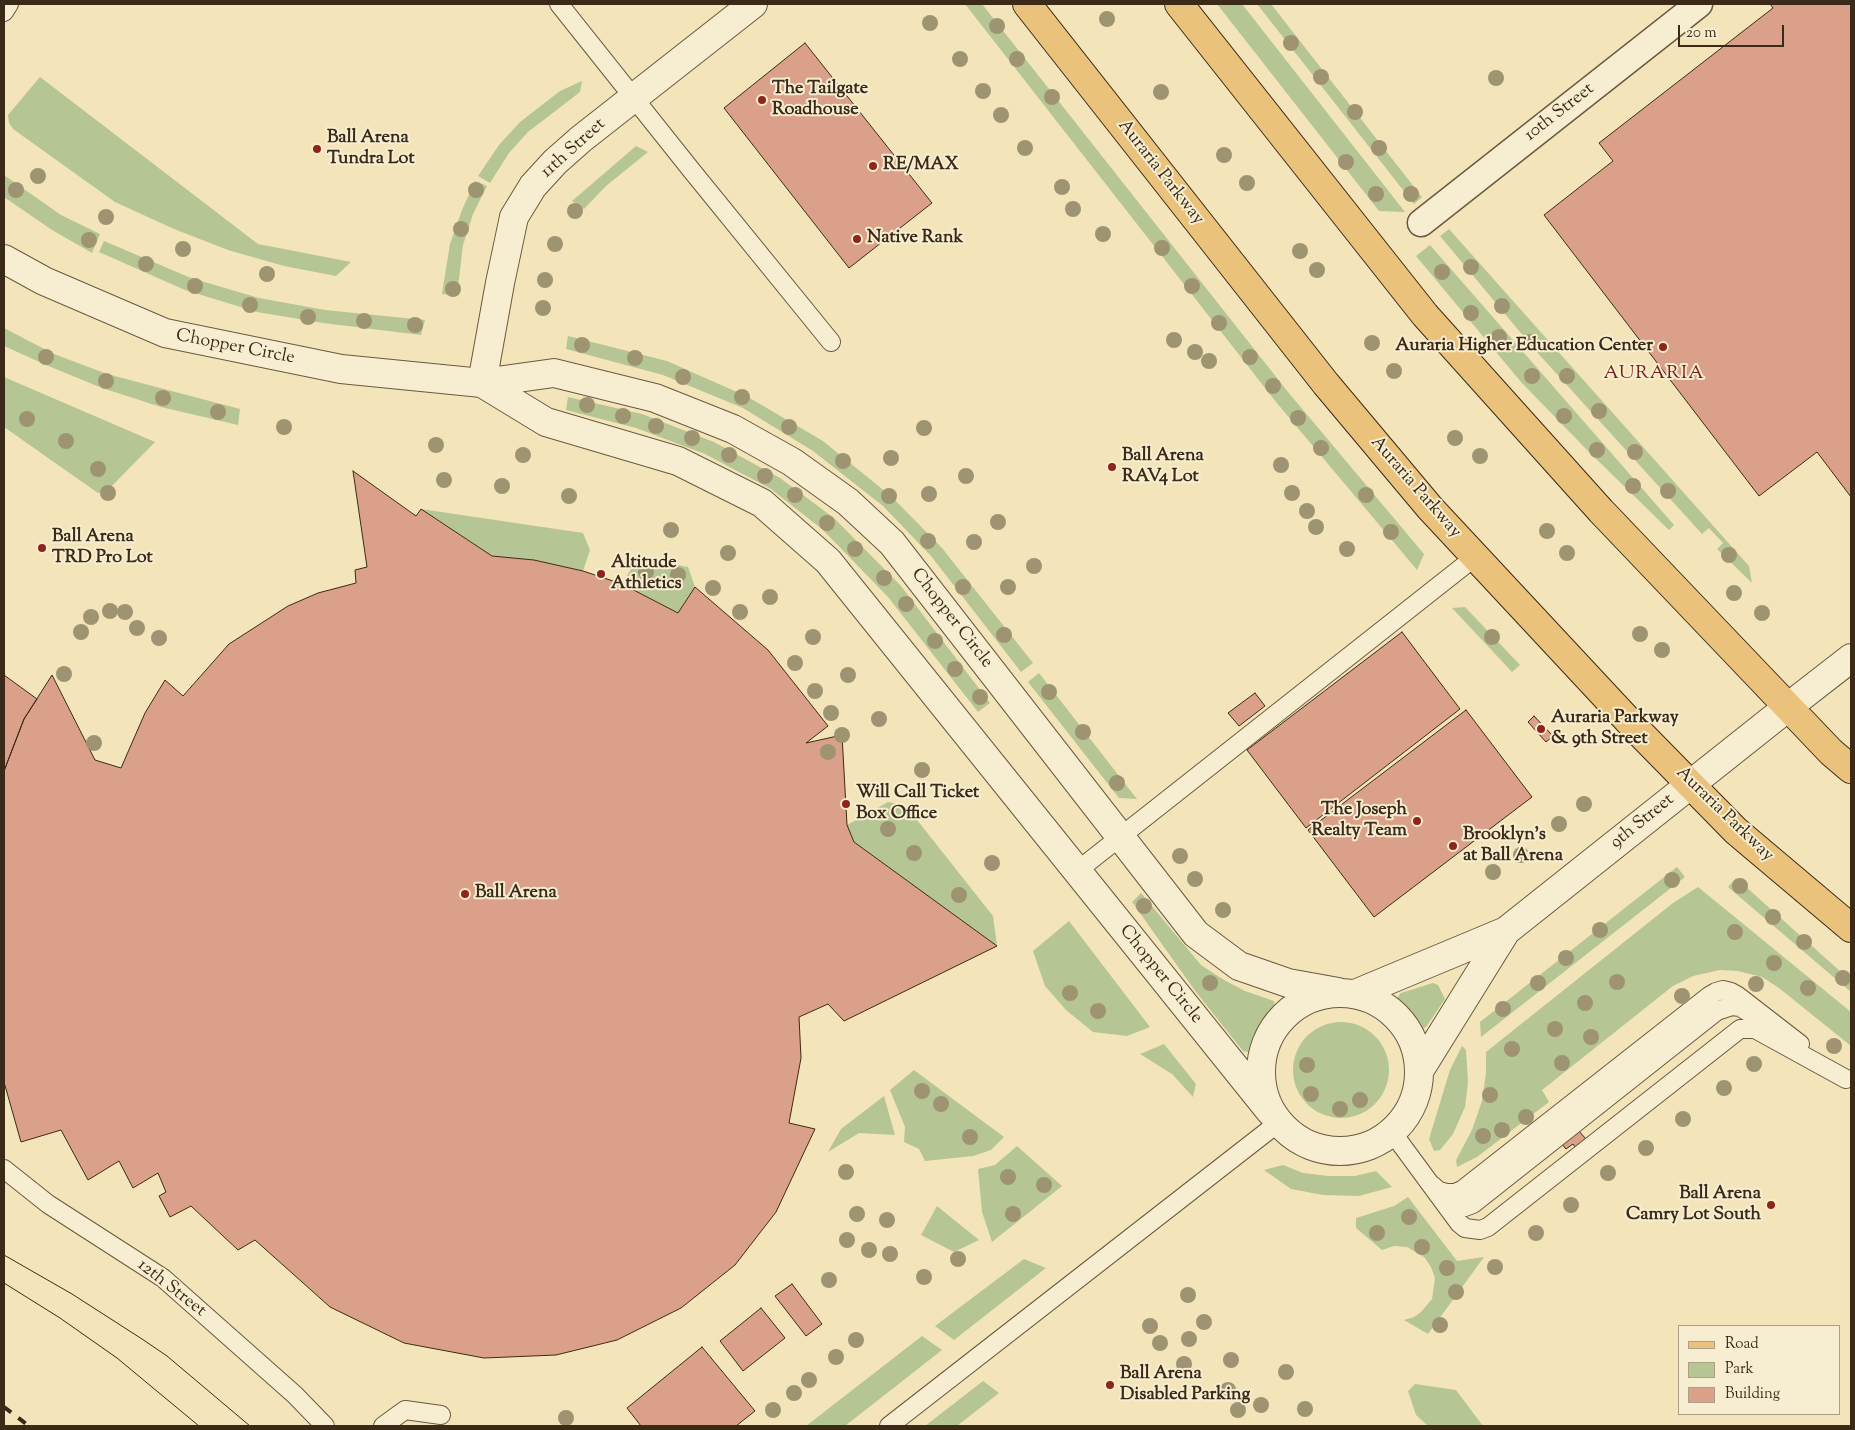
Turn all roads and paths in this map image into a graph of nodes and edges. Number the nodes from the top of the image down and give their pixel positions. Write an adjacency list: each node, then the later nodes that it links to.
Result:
1 (9, 4): 7 (lane)
2 (559, 4): 8 (lane)
3 (753, 4): 8 (street, 11th Street)
4 (1027, 4): 13 (main road, Auraria Parkway)
5 (1179, 4): 15 (main road)
6 (1698, 4): 9 (street, 10th Street)
7 (4, 12)
8 (633, 98): 11 (lane); 12 (street, 11th Street)
9 (1421, 223)
10 (4, 259): 12 (street, Chopper Circle)
11 (831, 342)
12 (482, 383): 18 (street, Chopper Circle); 19 (street, Chopper Circle)
13 (1475, 556): 17 (main road, Auraria Parkway); 18 (lane)
14 (1851, 658): 15 (street, 9th Street)
15 (1788, 707): 16 (main road); 17 (street, 9th Street)
16 (1851, 769)
17 (1691, 784): 20 (main road, Auraria Parkway); 21 (street, 9th Street)
18 (1120, 836): 19 (lane); 22 (street, Chopper Circle)
19 (1077, 870): 25 (street, Chopper Circle)
20 (1851, 928)
21 (1506, 931): 22 (street, 9th Street); 23 (street, 9th Street)
22 (1346, 993): 23 (street); 25 (street)
23 (1419, 1071): 26 (street)
24 (1846, 1079): 28 (lane); 29 (lane); 29 (lane)
25 (1274, 1117): 26 (street); 33 (lane)
26 (1392, 1132): 28 (lane)
27 (4, 1169): 30 (lane, 12th Street)
28 (1431, 1184): 29 (lane)
29 (1442, 1199)
30 (326, 1426)
31 (383, 1426): 32 (lane)
32 (426, 1426)
33 (889, 1426)

